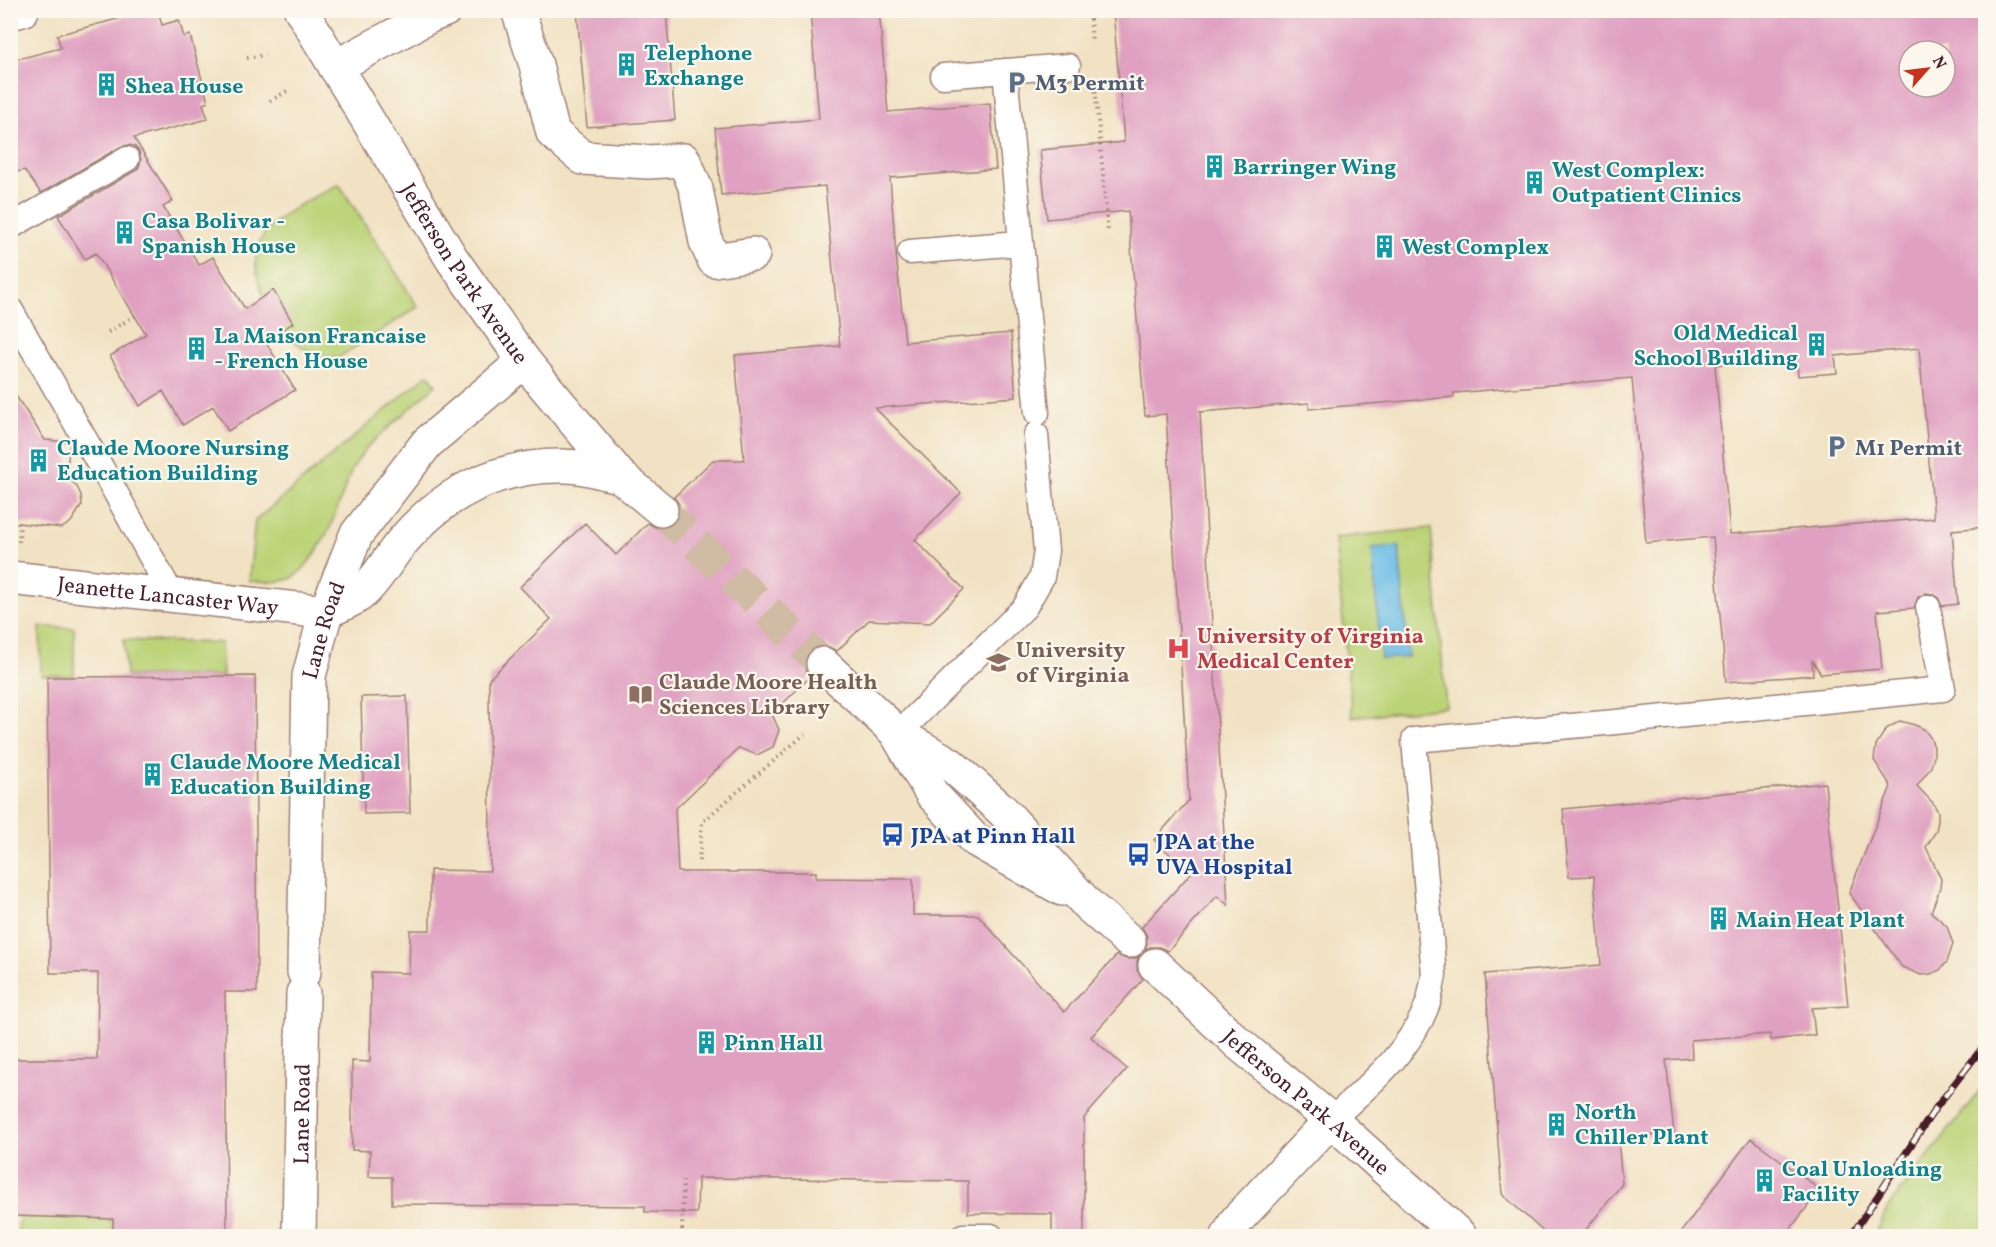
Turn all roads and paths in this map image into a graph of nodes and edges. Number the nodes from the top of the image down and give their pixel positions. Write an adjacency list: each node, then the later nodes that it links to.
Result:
1 (22, 10): 5 (street)
2 (301, 10): 11 (street, Jefferson Park Avenue)
3 (445, 10): 11 (street)
4 (518, 10): 22 (street)
5 (10, 14)
6 (1090, 19): 7 (path)
7 (1092, 43)
8 (265, 55): 9 (path)
9 (247, 58)
10 (1068, 66): 12 (lane)
11 (335, 67): 26 (street, Jefferson Park Avenue)
12 (1005, 71): 13 (lane); 20 (lane)
13 (943, 76)
14 (1095, 78): 19 (path)
15 (287, 91): 16 (path)
16 (270, 101)
17 (127, 159): 18 (lane)
18 (10, 227)
19 (1108, 232)
20 (1020, 243): 21 (lane); 36 (lane)
21 (910, 252)
22 (753, 254)
23 (10, 309): 31 (lane)
24 (138, 314): 25 (path)
25 (108, 332)
26 (524, 361): 27 (street, Jefferson Park Avenue); 33 (street, Lane Road)
27 (620, 476): 28 (street, Jefferson Park Avenue); 33 (street)
28 (661, 510)
29 (20, 523): 30 (path)
30 (14, 563): 31 (street, Jeanette Lancaster Way)
31 (172, 595): 33 (street, Jeanette Lancaster Way)
32 (1928, 607): 40 (lane)
33 (326, 612): 42 (street, Lane Road)
34 (823, 664): 36 (street)
35 (805, 734): 37 (path)
36 (898, 734): 38 (street)
37 (699, 861)
38 (1129, 941)
39 (1155, 965): 40 (street, Jefferson Park Avenue)
40 (1331, 1120): 46 (street); 47 (street, Jefferson Park Avenue)
41 (683, 1178): 43 (path)
42 (299, 1236)
43 (682, 1236)
44 (963, 1236): 45 (lane)
45 (991, 1236)
46 (1228, 1236)
47 (1460, 1236)

